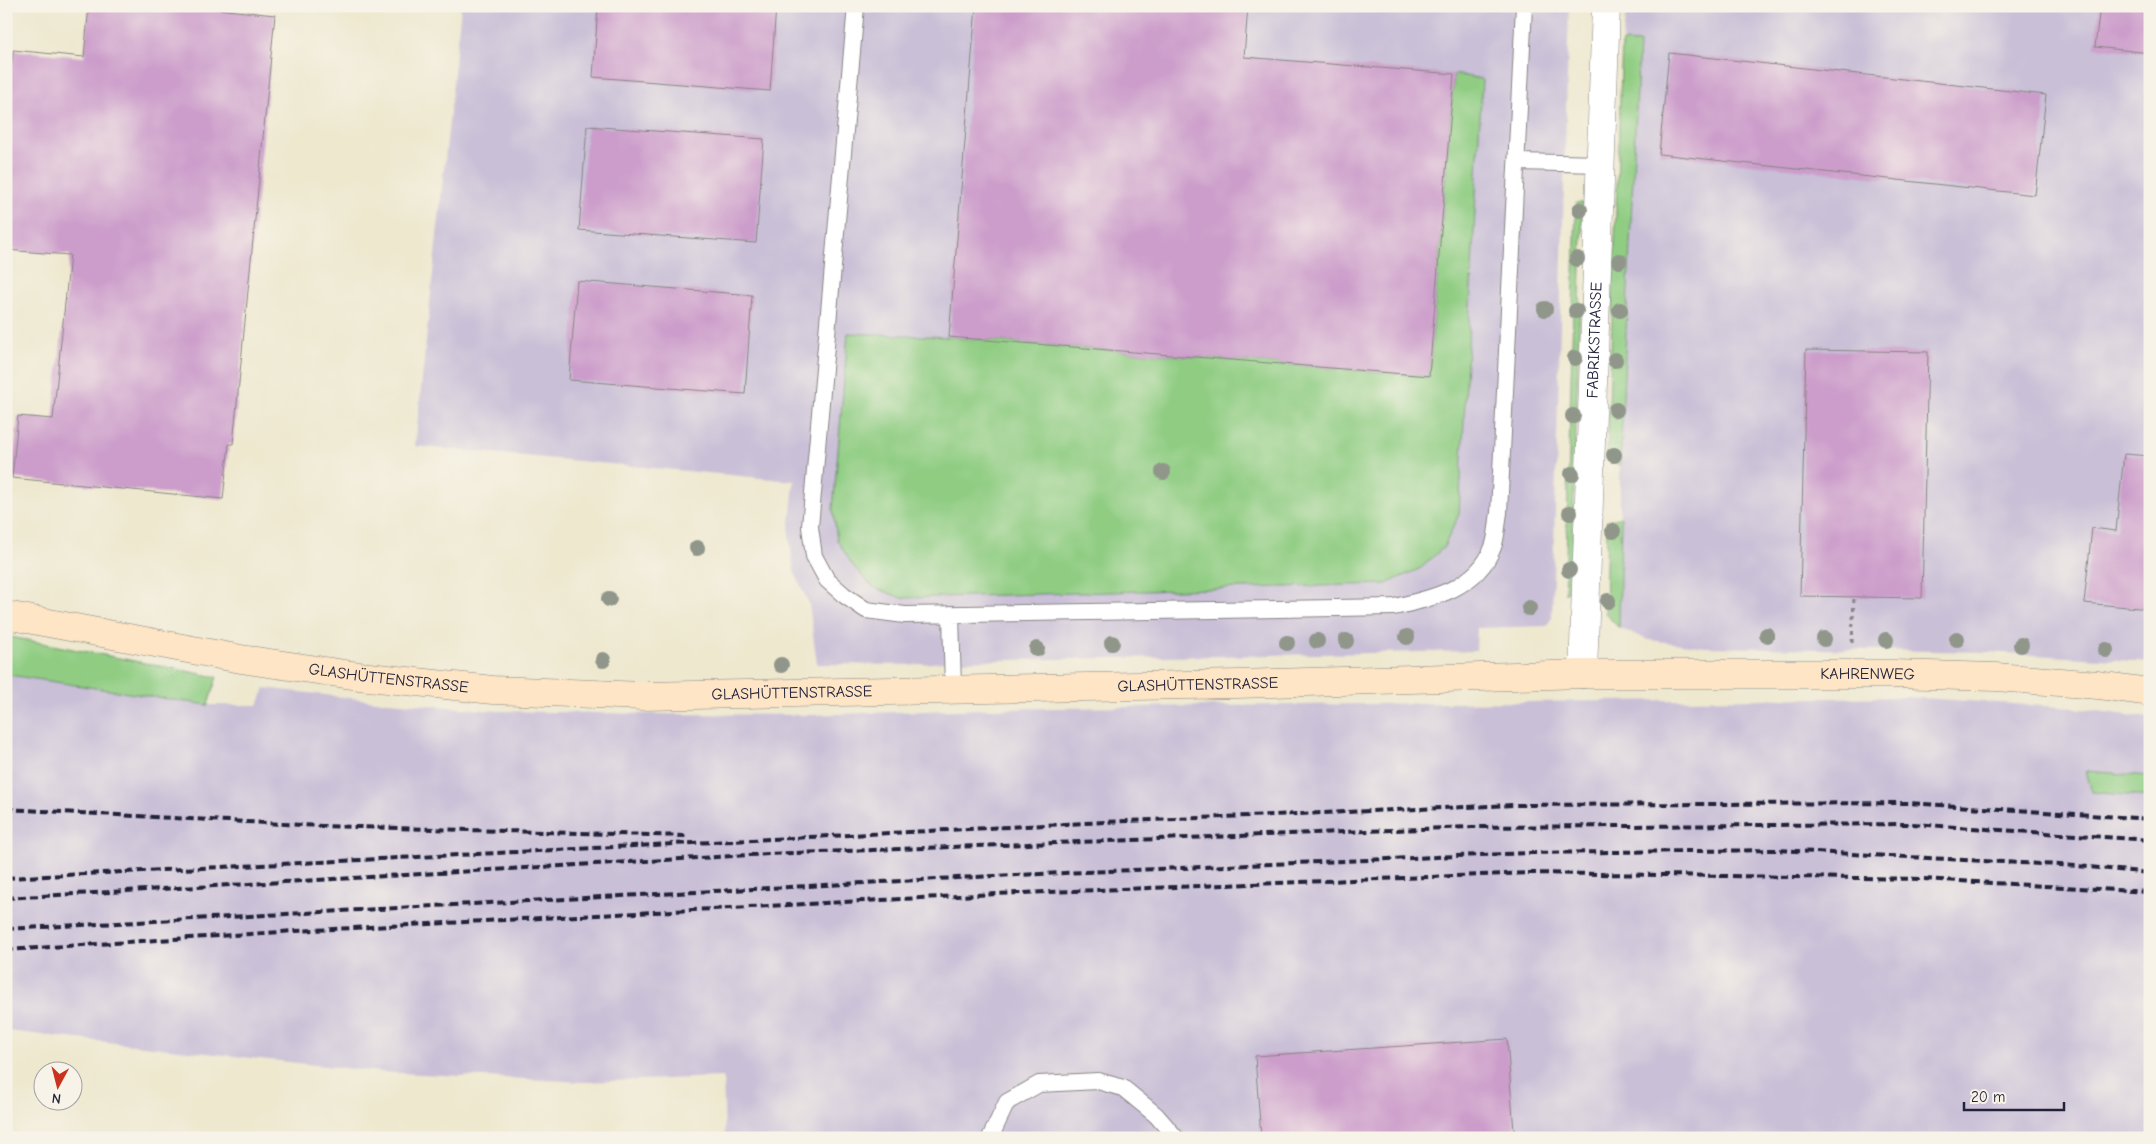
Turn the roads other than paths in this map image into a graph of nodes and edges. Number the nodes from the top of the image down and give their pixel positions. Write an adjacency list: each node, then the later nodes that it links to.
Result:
1 (856, 6): 6 (lane)
2 (1524, 6): 4 (lane)
3 (1606, 6): 5 (street, FABRIKSTRASSE)
4 (1517, 162): 5 (lane); 6 (lane)
5 (1601, 164): 8 (street, FABRIKSTRASSE)
6 (952, 614): 9 (lane)
7 (6, 615): 9 (street, GLASHÜTTENSTRASSE)
8 (1584, 674): 9 (street, GLASHÜTTENSTRASSE); 10 (street, KAHRENWEG)
9 (953, 690)
10 (2150, 692)
11 (990, 1138): 12 (lane)
12 (1176, 1138)

